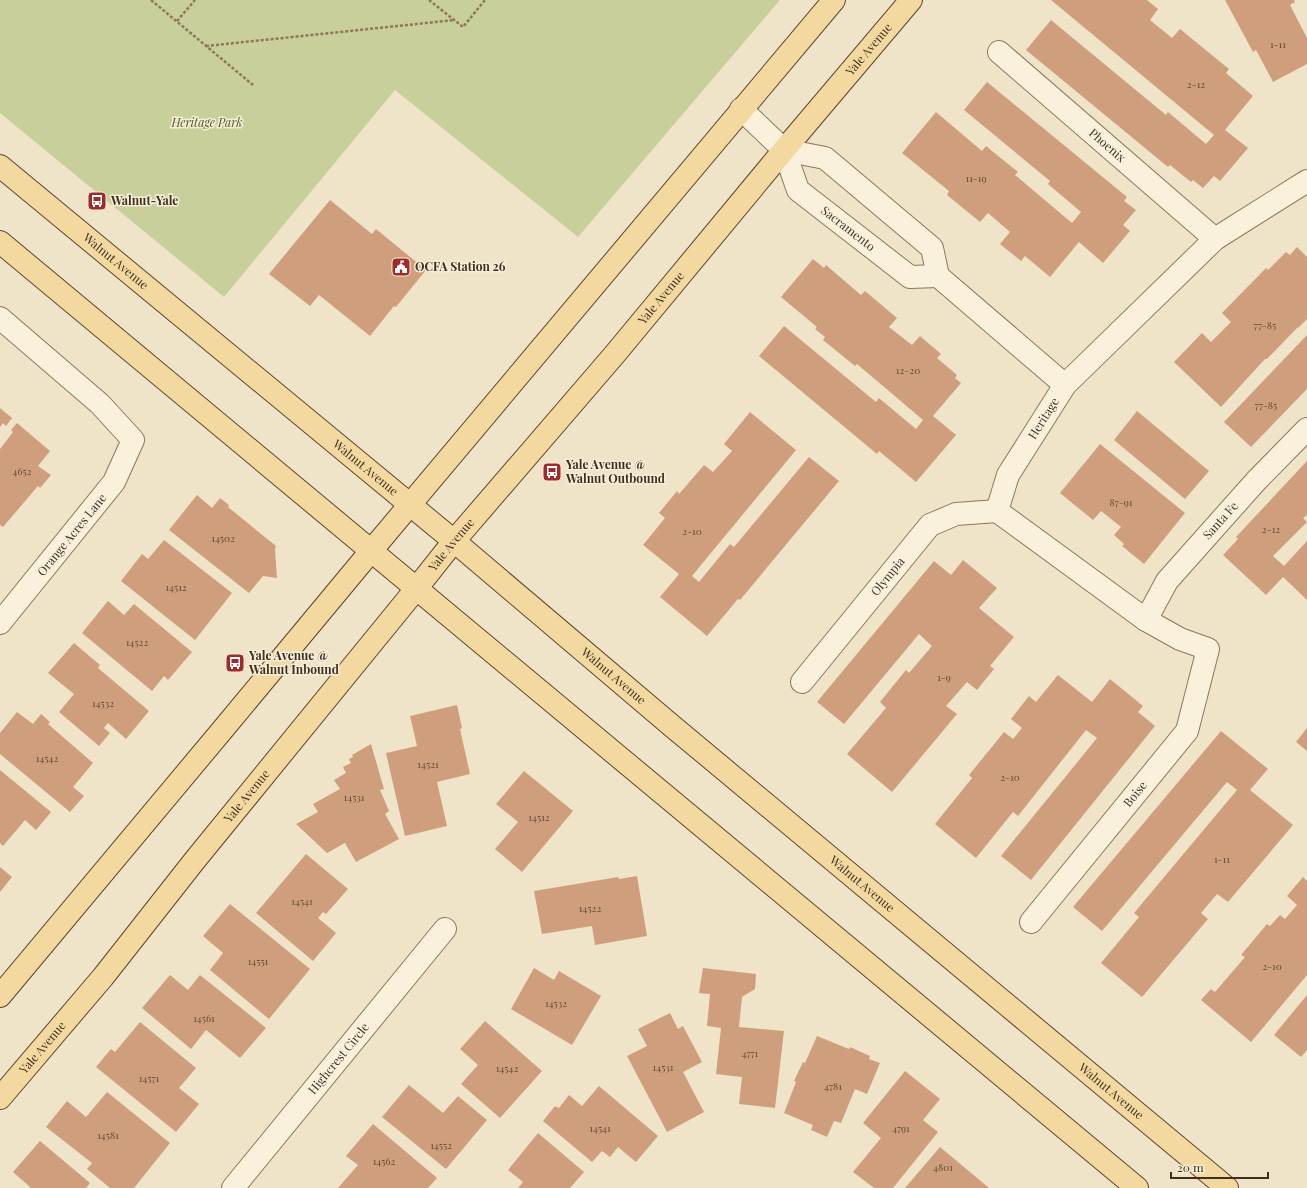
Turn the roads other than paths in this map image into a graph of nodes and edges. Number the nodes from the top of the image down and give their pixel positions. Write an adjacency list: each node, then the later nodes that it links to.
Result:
1 (834, 0): 4 (main road)
2 (911, 0): 5 (main road, Yale Avenue)
3 (999, 52): 8 (street, Phoenix)
4 (741, 109): 5 (street, Sacramento); 14 (main road)
5 (784, 150): 10 (street); 10 (street, Sacramento); 16 (main road, Yale Avenue)
6 (0, 166): 14 (main road, Walnut Avenue)
7 (1307, 181): 8 (street, Heritage)
8 (1215, 239): 12 (street, Heritage)
9 (0, 242): 17 (main road)
10 (938, 276): 12 (street)
11 (0, 318): 20 (street, Orange Acres Lane)
12 (1065, 385): 15 (street, Heritage)
13 (1307, 429): 19 (street, Santa Fe)
14 (410, 505): 16 (main road, Walnut Avenue); 17 (main road)
15 (997, 511): 19 (street); 21 (street, Olympia)
16 (454, 541): 18 (main road, Yale Avenue); 28 (main road, Walnut Avenue)
17 (371, 551): 18 (main road); 24 (main road)
18 (416, 589): 25 (main road, Yale Avenue); 27 (main road)
19 (1146, 620): 22 (street, Boise)
20 (0, 623)
21 (802, 682)
22 (1031, 922)
23 (445, 929): 26 (street, Highcrest Circle)
24 (0, 996)
25 (0, 1098)
26 (233, 1188)
27 (1137, 1188)
28 (1226, 1188)

